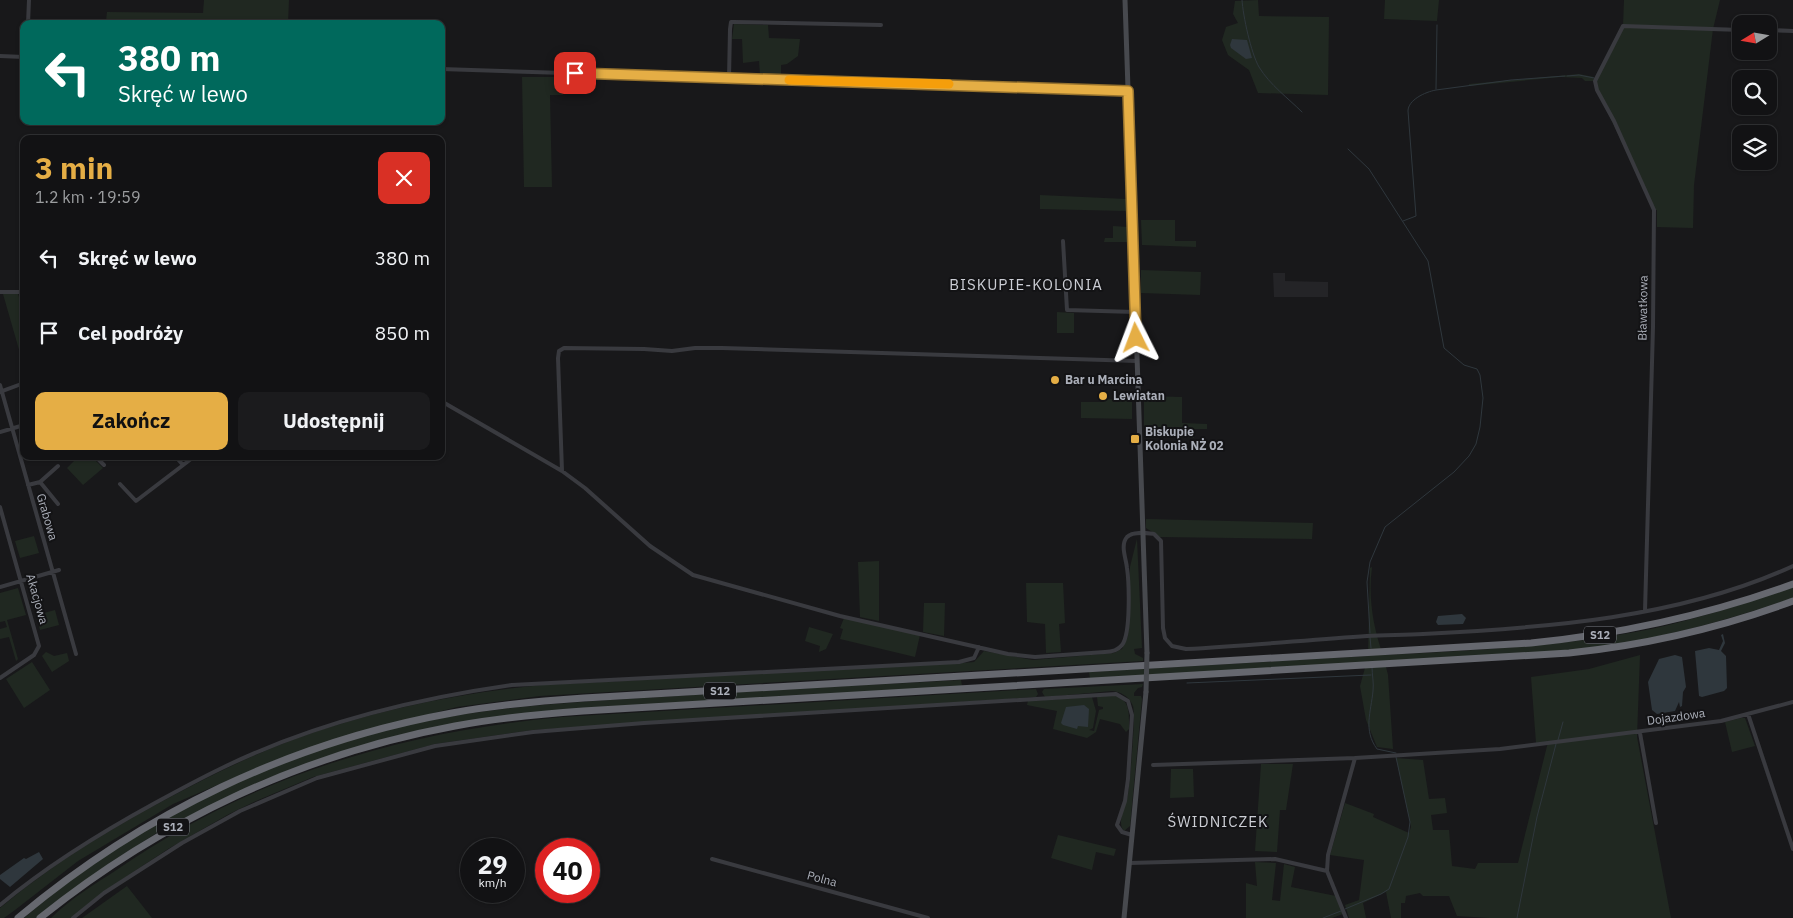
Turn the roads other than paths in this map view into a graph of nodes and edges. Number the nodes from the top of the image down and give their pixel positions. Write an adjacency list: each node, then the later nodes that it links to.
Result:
1 (29, 0): 3 (street)
2 (1125, 0): 12 (street)
3 (28, 20)
4 (881, 24): 11 (street)
5 (1732, 30): 47 (street, Bławatkowa)
6 (1778, 30): 7 (street)
7 (1793, 31)
8 (0, 56): 9 (street)
9 (20, 57)
10 (445, 69): 11 (street)
11 (729, 78): 12 (street)
12 (1128, 91): 16 (street)
13 (1063, 241): 16 (street)
14 (0, 292): 15 (street)
15 (20, 292)
16 (1135, 312): 17 (street)
17 (1137, 361): 33 (street); 39 (street)
18 (0, 385): 20 (street, Grabowa)
19 (20, 385): 20 (street)
20 (1, 392): 23 (street, Grabowa)
21 (445, 403): 33 (street)
22 (20, 426): 23 (street)
23 (12, 429): 24 (street); 25 (street, Grabowa)
24 (0, 432)
25 (20, 457)
26 (21, 460): 36 (street, Grabowa)
27 (99, 460): 30 (street)
28 (179, 460): 31 (street)
29 (189, 460): 31 (street)
30 (104, 465)
31 (183, 465): 35 (street)
32 (58, 466): 34 (street)
33 (562, 471): 48 (street)
34 (40, 482): 36 (street); 37 (street)
35 (120, 484)
36 (28, 485): 42 (street, Grabowa)
37 (58, 504)
38 (0, 507): 43 (street, Akacjowa)
39 (1142, 533): 47 (street); 48 (street); 57 (street, bridge)
40 (1793, 566): 47 (street)
41 (59, 570): 42 (street)
42 (52, 572): 43 (street); 49 (street, Grabowa)
43 (21, 581): 45 (street); 50 (street, Akacjowa)
44 (1793, 584): 64 (highway, S12)
45 (0, 587)
46 (1793, 601): 62 (highway, S12)
47 (1645, 611)
48 (978, 648): 63 (street)
49 (76, 654)
50 (0, 678)
51 (1793, 702): 52 (street, Dojazdowa)
52 (1748, 714): 53 (street, Dojazdowa); 58 (street)
53 (1640, 733): 54 (street, Dojazdowa); 56 (street)
54 (1355, 758): 55 (street, Dojazdowa); 61 (street)
55 (1153, 765)
56 (1656, 823)
57 (1132, 835): 60 (street); 69 (street)
58 (1793, 849)
59 (712, 859): 70 (street, Polna)
60 (1130, 863): 61 (street); 71 (street)
61 (1327, 871): 72 (street)
62 (69, 895): 67 (highway, S12); 68 (highway)
63 (0, 905)
64 (33, 905): 65 (highway); 66 (highway, S12)
65 (12, 918)
66 (18, 918)
67 (40, 918)
68 (46, 918)
69 (72, 918)
70 (928, 918)
71 (1124, 918)
72 (1346, 918)

